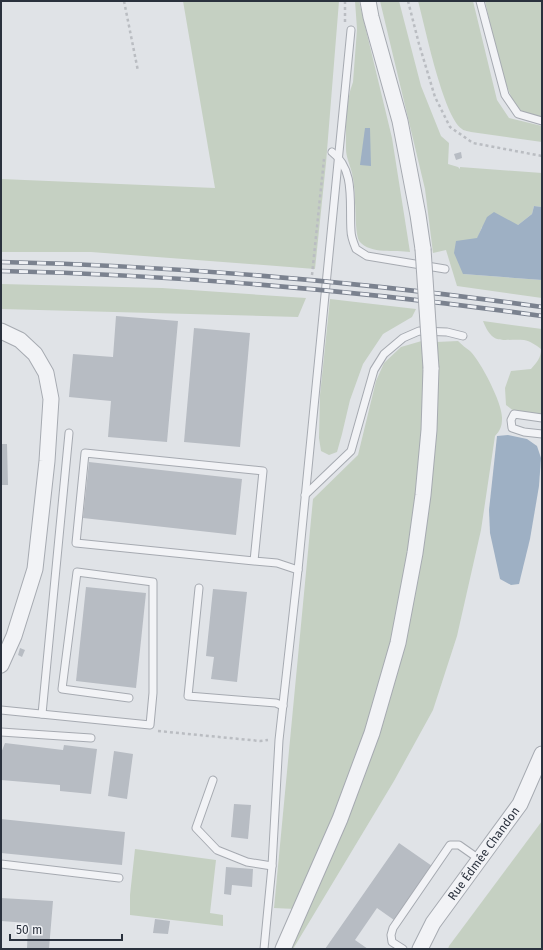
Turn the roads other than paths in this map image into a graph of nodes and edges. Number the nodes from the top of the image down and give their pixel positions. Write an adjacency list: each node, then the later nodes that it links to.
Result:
1 (368, 1): 31 (street, bridge)
2 (480, 1): 4 (lane)
3 (351, 30): 6 (lane)
4 (542, 121)
5 (332, 152): 6 (lane)
6 (338, 157): 7 (lane); 13 (lane)
7 (445, 269)
8 (1, 330): 17 (street)
9 (463, 336): 13 (lane)
10 (542, 418): 12 (lane)
11 (69, 433): 21 (lane)
12 (542, 434)
13 (305, 495): 15 (lane)
14 (254, 561): 14 (lane); 15 (lane)
15 (298, 570): 19 (lane)
16 (199, 588): 19 (lane)
17 (1, 665)
18 (129, 698): 21 (lane)
19 (283, 706): 28 (lane)
20 (1, 710): 21 (lane)
21 (42, 714)
22 (1, 732): 23 (lane)
23 (91, 738)
24 (542, 754): 26 (street, Rue Édmée Chandon)
25 (212, 780): 28 (lane)
26 (480, 859): 32 (lane); 33 (street, Rue Édmée Chandon)
27 (1, 864): 29 (lane)
28 (272, 866): 30 (lane)
29 (119, 878)
30 (264, 949)
31 (282, 949)
32 (403, 949)
33 (420, 949)

